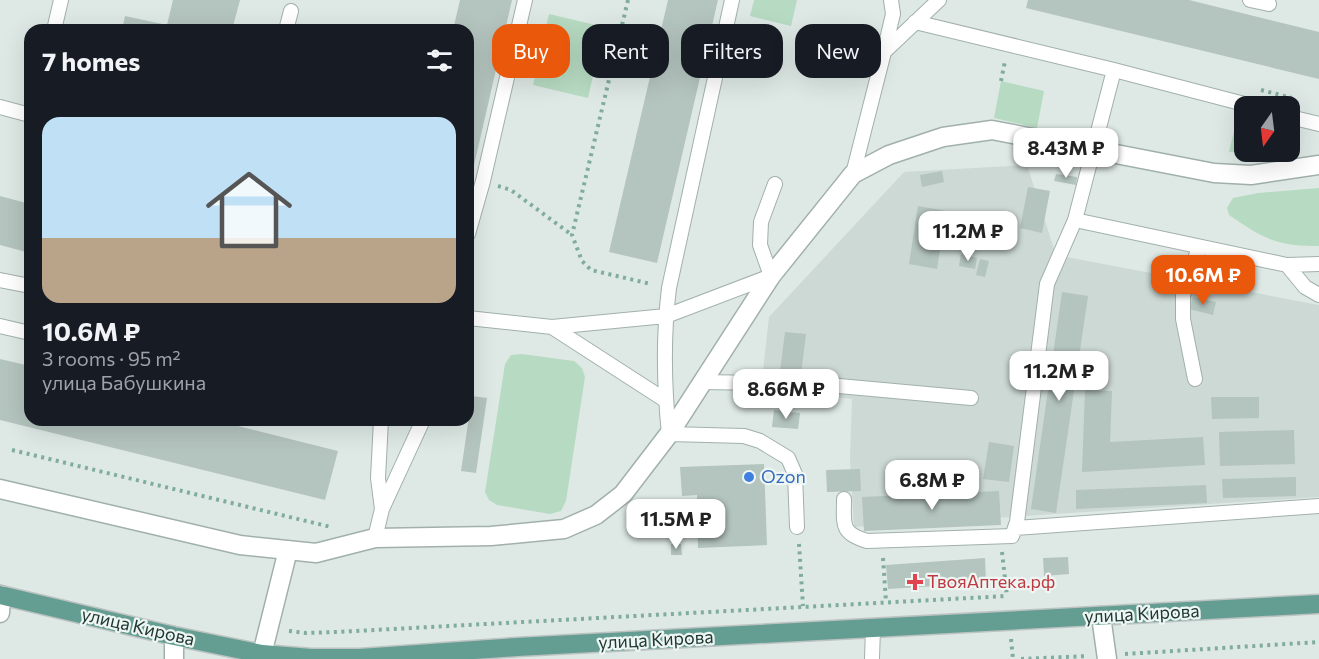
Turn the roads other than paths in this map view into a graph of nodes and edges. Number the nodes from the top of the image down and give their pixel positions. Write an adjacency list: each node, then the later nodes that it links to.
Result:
1 (61, 0): 10 (lane)
2 (525, 0): 23 (lane)
3 (732, 0): 32 (lane)
4 (891, 0): 12 (lane)
5 (939, 0): 9 (lane)
6 (1250, 0): 7 (lane)
7 (1269, 4)
8 (291, 11): 11 (lane)
9 (915, 22): 12 (lane); 13 (lane)
10 (55, 24)
11 (288, 24)
12 (884, 52): 21 (lane)
13 (1114, 70): 14 (lane); 19 (lane)
14 (1234, 101)
15 (0, 107): 16 (lane)
16 (24, 113)
17 (1300, 119): 18 (lane)
18 (1319, 124)
19 (1094, 151): 20 (street); 21 (street); 24 (lane)
20 (1319, 165)
21 (852, 174): 28 (street)
22 (775, 184): 28 (lane)
23 (474, 213)
24 (1075, 219): 25 (lane); 49 (lane)
25 (1199, 247): 27 (lane); 37 (lane)
26 (1319, 264): 27 (lane)
27 (1287, 265): 31 (lane)
28 (771, 276): 32 (lane); 38 (street)
29 (0, 280): 30 (lane)
30 (24, 285)
31 (1319, 295)
32 (666, 316): 35 (lane); 40 (lane)
33 (474, 319): 35 (lane)
34 (0, 326): 36 (lane)
35 (552, 327): 40 (lane)
36 (24, 332)
37 (1195, 379)
38 (702, 382): 39 (lane); 43 (street)
39 (971, 398)
40 (665, 400): 43 (lane)
41 (381, 426): 47 (lane)
42 (420, 426): 47 (lane)
43 (669, 434): 48 (lane); 50 (street)
44 (0, 489): 51 (street)
45 (844, 499): 49 (lane)
46 (1319, 506): 49 (lane)
47 (382, 509): 50 (lane)
48 (797, 527)
49 (1015, 528)
50 (375, 538): 51 (street)
51 (288, 550): 58 (street)
52 (0, 601): 56 (main road, улица Кирова)
53 (1319, 604): 54 (main road, улица Кирова)
54 (1101, 616): 55 (main road, улица Кирова); 59 (street)
55 (873, 628): 57 (main road, улица Кирова); 62 (lane)
56 (174, 636): 58 (main road, улица Кирова); 61 (street)
57 (518, 653): 60 (main road, улица Кирова)
58 (262, 654): 60 (main road, улица Кирова)
59 (1107, 657)
60 (360, 658)
61 (174, 659)
62 (872, 659)

